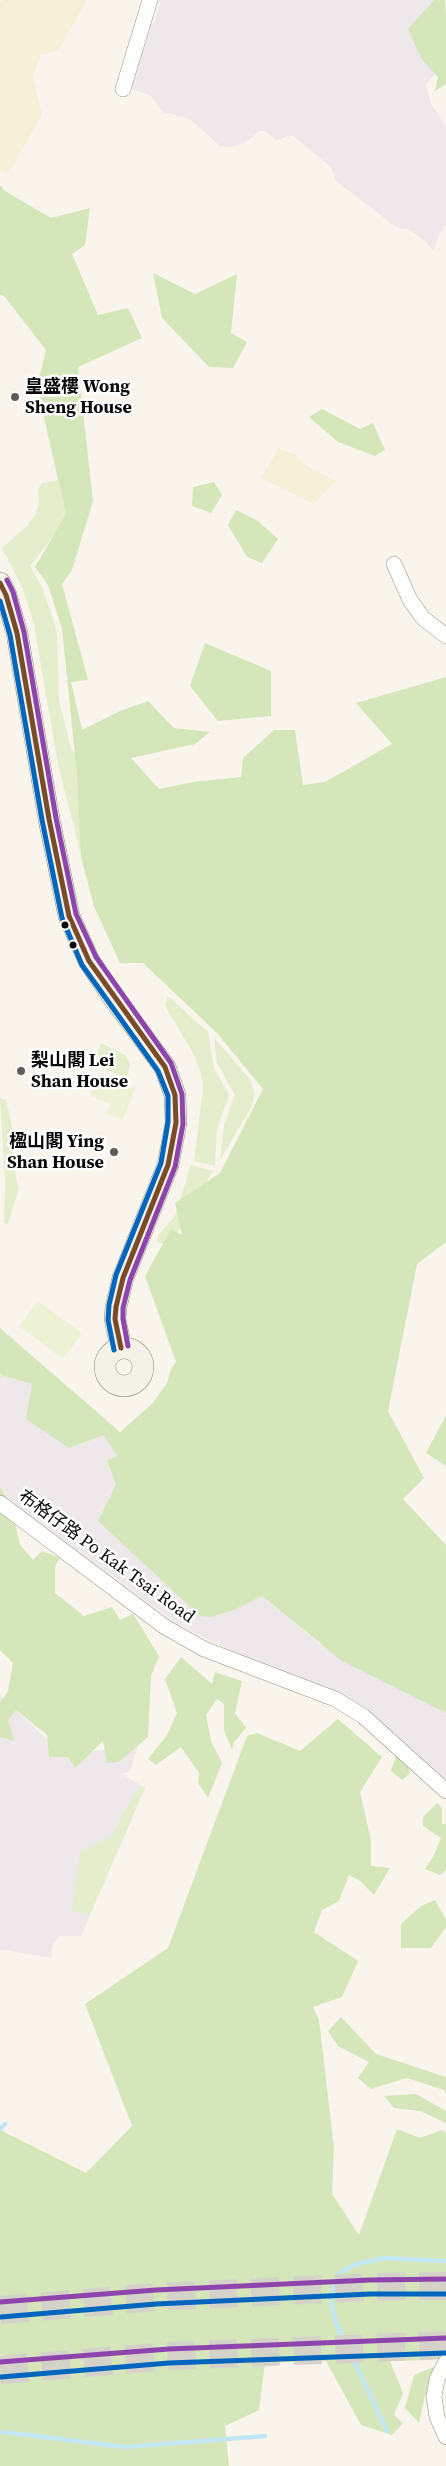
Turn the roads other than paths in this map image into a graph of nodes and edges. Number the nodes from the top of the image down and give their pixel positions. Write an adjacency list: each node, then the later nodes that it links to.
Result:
1 (150, 0): 2 (street)
2 (123, 89)
3 (394, 564): 5 (street)
4 (0, 582): 6 (street)
5 (446, 636)
6 (121, 1348)
7 (0, 1502): 8 (street, 布格仔路 Po Kak Tsai Road)
8 (446, 1791)
9 (446, 2362): 10 (street)
10 (446, 2437)

